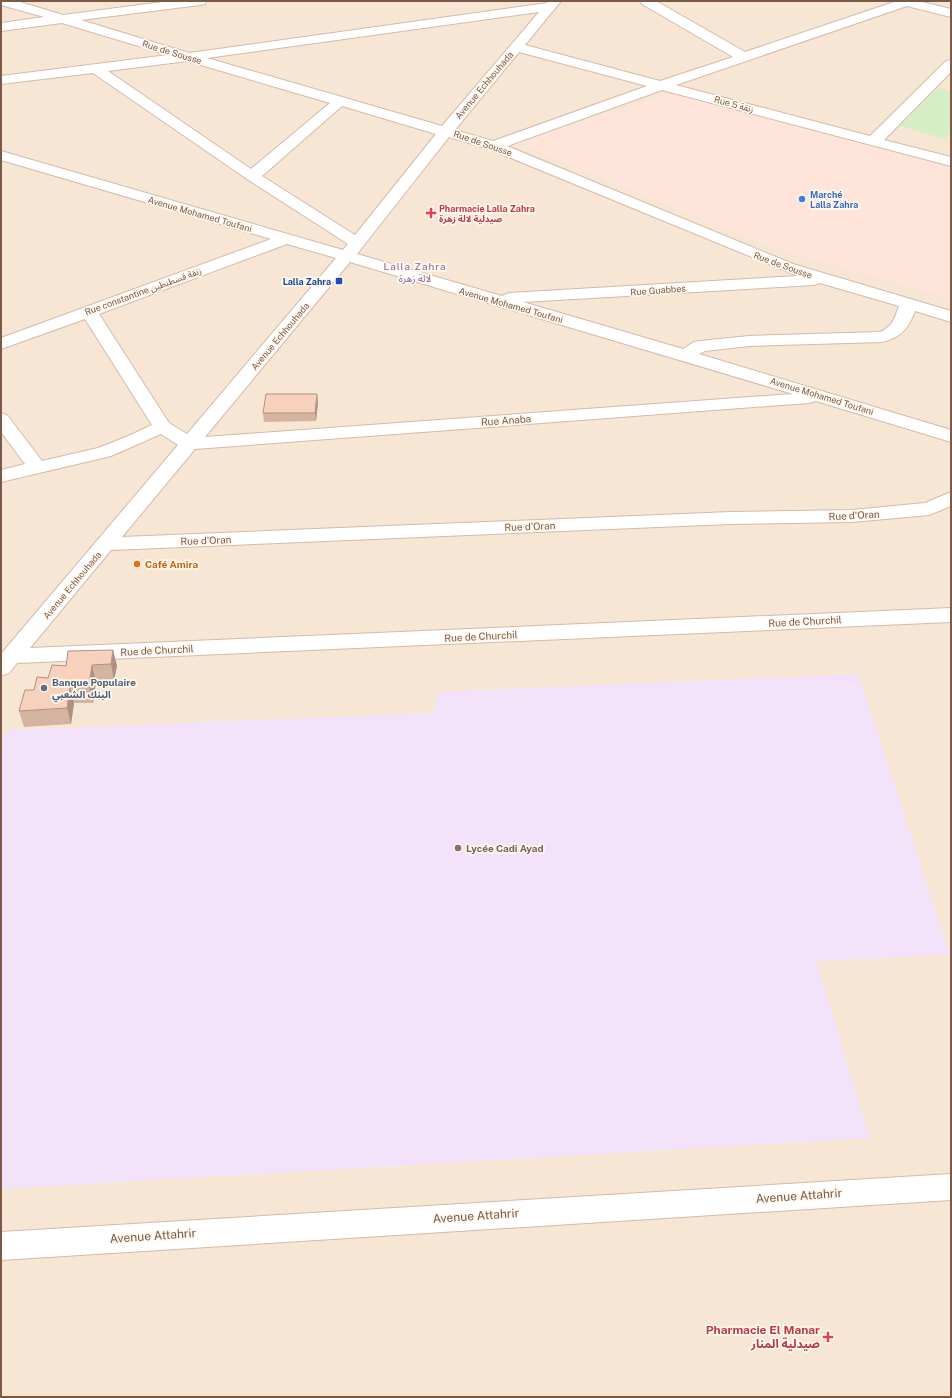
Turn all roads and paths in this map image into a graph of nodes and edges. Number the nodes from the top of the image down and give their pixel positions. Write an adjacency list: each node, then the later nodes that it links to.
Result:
1 (4, 1): 9 (street, Rue de Sousse)
2 (200, 1): 6 (street)
3 (676, 1): 5 (street)
4 (908, 2): 8 (street); 13 (street)
5 (650, 3): 13 (street)
6 (147, 4): 9 (street)
7 (553, 4): 11 (street, Avenue Echhouhada); 12 (street)
8 (951, 13)
9 (62, 18): 10 (street); 12 (street, Rue de Sousse)
10 (1, 27)
11 (516, 47): 17 (street, Rue 5 زنقة); 19 (street, Avenue Echhouhada)
12 (188, 57): 15 (street); 18 (street, Rue de Sousse)
13 (743, 57): 17 (street)
14 (951, 64): 20 (street)
15 (95, 68): 16 (street); 24 (street)
16 (1, 80)
17 (662, 85): 20 (street, Rue 5 زنقة); 21 (street)
18 (340, 101): 19 (street, Rue de Sousse); 24 (street)
19 (446, 131): 21 (street, Rue de Sousse); 26 (street, Avenue Echhouhada)
20 (874, 141): 23 (street, Rue 5 زنقة)
21 (494, 146): 28 (street, Rue de Sousse)
22 (1, 155): 25 (street, Avenue Mohamed Toufani)
23 (951, 162)
24 (252, 176): 26 (street)
25 (285, 238): 27 (street, Avenue Mohamed Toufani); 31 (street, Rue constantine زنقة قسطنطين)
26 (357, 243): 27 (street, Avenue Echhouhada)
27 (346, 257): 29 (street, Avenue Mohamed Toufani); 39 (street, Avenue Echhouhada)
28 (823, 279): 29 (street, Rue Guabbes); 30 (street, Rue de Sousse)
29 (492, 299): 34 (street, Avenue Mohamed Toufani)
30 (909, 303): 32 (street, Rue de Sousse); 34 (street)
31 (89, 311): 33 (street, Rue constantine زنقة قسطنطين); 37 (street)
32 (951, 317)
33 (1, 344)
34 (685, 355): 35 (street, Avenue Mohamed Toufani)
35 (823, 396): 38 (street, Avenue Mohamed Toufani); 39 (street, Rue Anaba)
36 (1, 419): 40 (street)
37 (162, 428): 39 (street); 40 (street)
38 (951, 436)
39 (190, 444): 43 (street, Avenue Echhouhada)
40 (37, 467): 41 (street)
41 (1, 476)
42 (951, 498): 43 (street, Rue d'Oran)
43 (106, 544): 45 (street, Avenue Echhouhada)
44 (951, 615): 45 (street, Rue de Churchil)
45 (6, 662)
46 (951, 1187): 47 (street, Avenue Attahrir)
47 (1, 1246)

